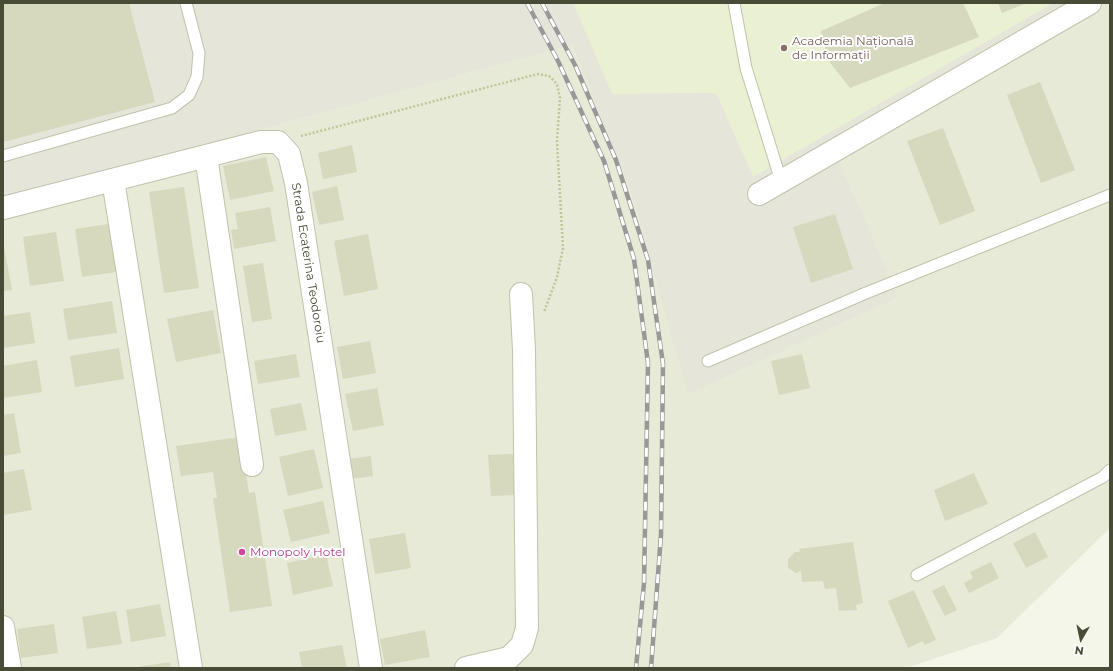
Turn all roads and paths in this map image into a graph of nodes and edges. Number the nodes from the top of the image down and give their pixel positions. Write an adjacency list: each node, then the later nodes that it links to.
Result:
1 (186, 3): 5 (lane)
2 (734, 3): 8 (lane)
3 (1090, 3): 8 (street)
4 (278, 142): 6 (street); 13 (path); 21 (street, Strada Ecaterina Teodoroiu)
5 (3, 156)
6 (206, 156): 7 (street); 15 (street)
7 (113, 180): 11 (street); 20 (street)
8 (782, 181): 9 (street)
9 (759, 194)
10 (1110, 195): 14 (lane)
11 (3, 208)
12 (521, 294): 22 (street)
13 (541, 318)
14 (708, 361)
15 (252, 465)
16 (1110, 470): 17 (lane)
17 (918, 575)
18 (3, 627): 19 (street)
19 (10, 668)
20 (191, 668)
21 (371, 668)
22 (466, 668)

